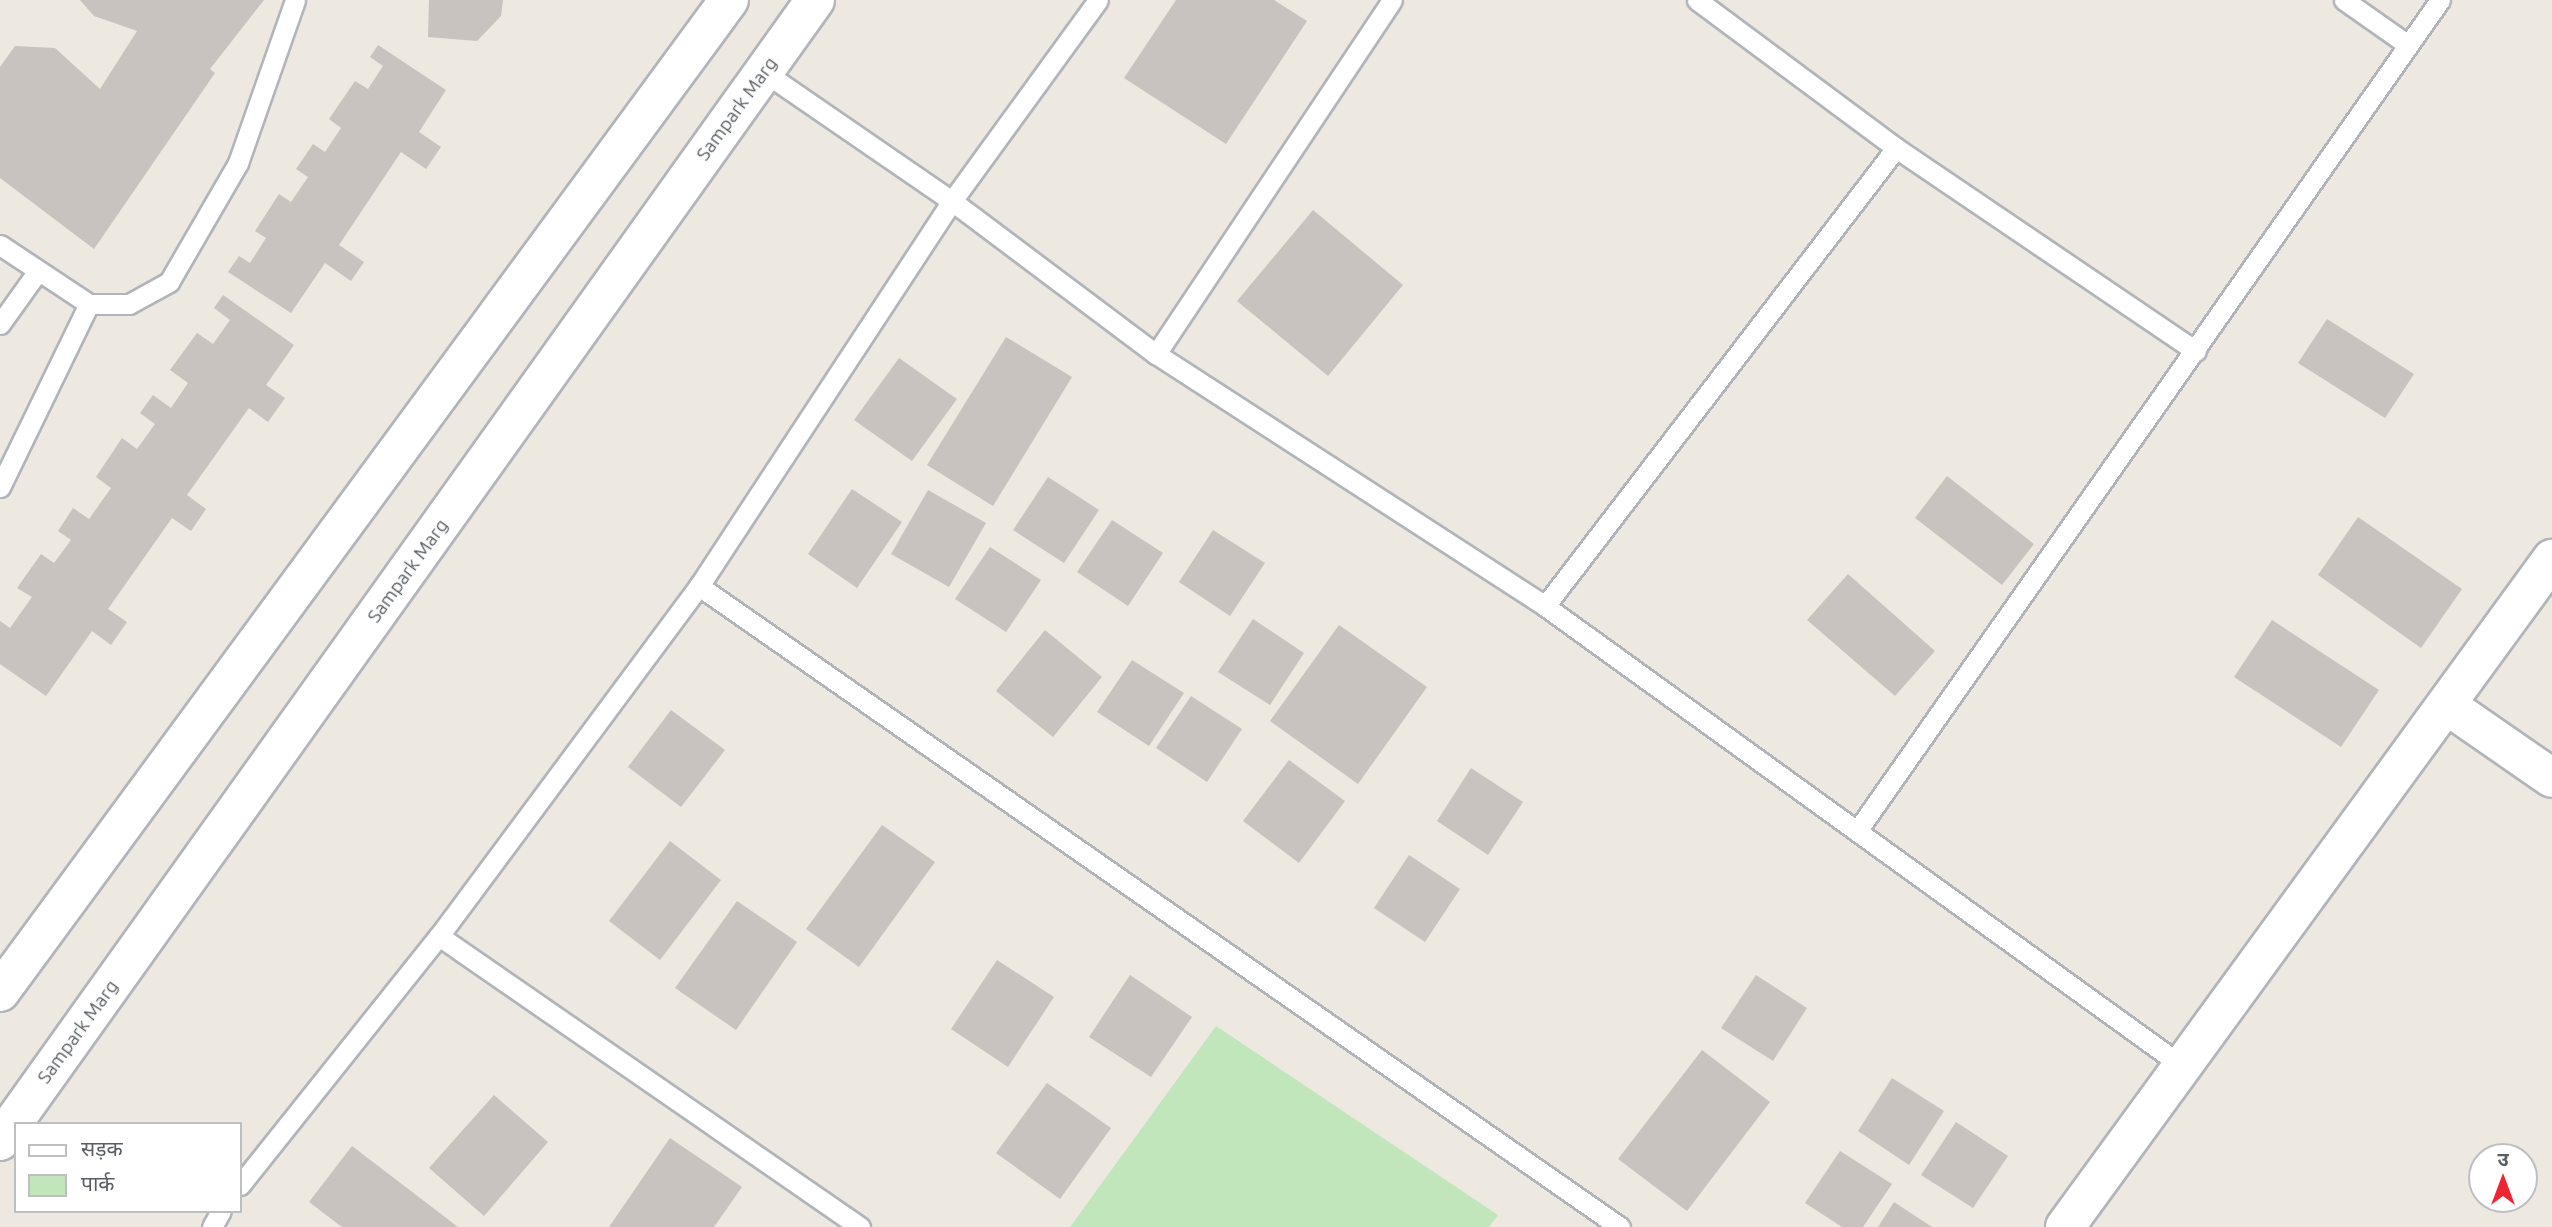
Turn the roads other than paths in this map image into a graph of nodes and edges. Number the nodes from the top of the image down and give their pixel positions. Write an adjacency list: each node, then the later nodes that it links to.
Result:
1 (295, 0): 15 (lane)
2 (729, 0): 27 (street)
3 (815, 0): 10 (street, Sampark Marg)
4 (1098, 0): 12 (lane)
5 (1392, 0): 18 (lane)
6 (1697, 0): 11 (lane)
7 (2344, 0): 9 (lane)
8 (2440, 0): 9 (lane)
9 (2407, 45): 17 (lane)
10 (764, 72): 12 (lane); 29 (street, Sampark Marg)
11 (1896, 148): 17 (lane); 22 (lane)
12 (952, 201): 18 (lane); 21 (lane)
13 (0, 245): 14 (lane)
14 (38, 271): 15 (lane); 16 (lane)
15 (89, 304): 19 (lane)
16 (0, 324)
17 (2196, 351): 25 (lane)
18 (1156, 354): 22 (lane)
19 (0, 487)
20 (2552, 559): 23 (street)
21 (699, 586): 26 (lane); 32 (lane)
22 (1545, 606): 25 (lane)
23 (2448, 706): 24 (street); 28 (street)
24 (2552, 778)
25 (1857, 831): 28 (lane)
26 (439, 936): 30 (lane); 31 (lane)
27 (0, 992)
28 (2181, 1065): 33 (street)
29 (0, 1141)
30 (242, 1182)
31 (860, 1227)
32 (1620, 1227)
33 (2064, 1227)

